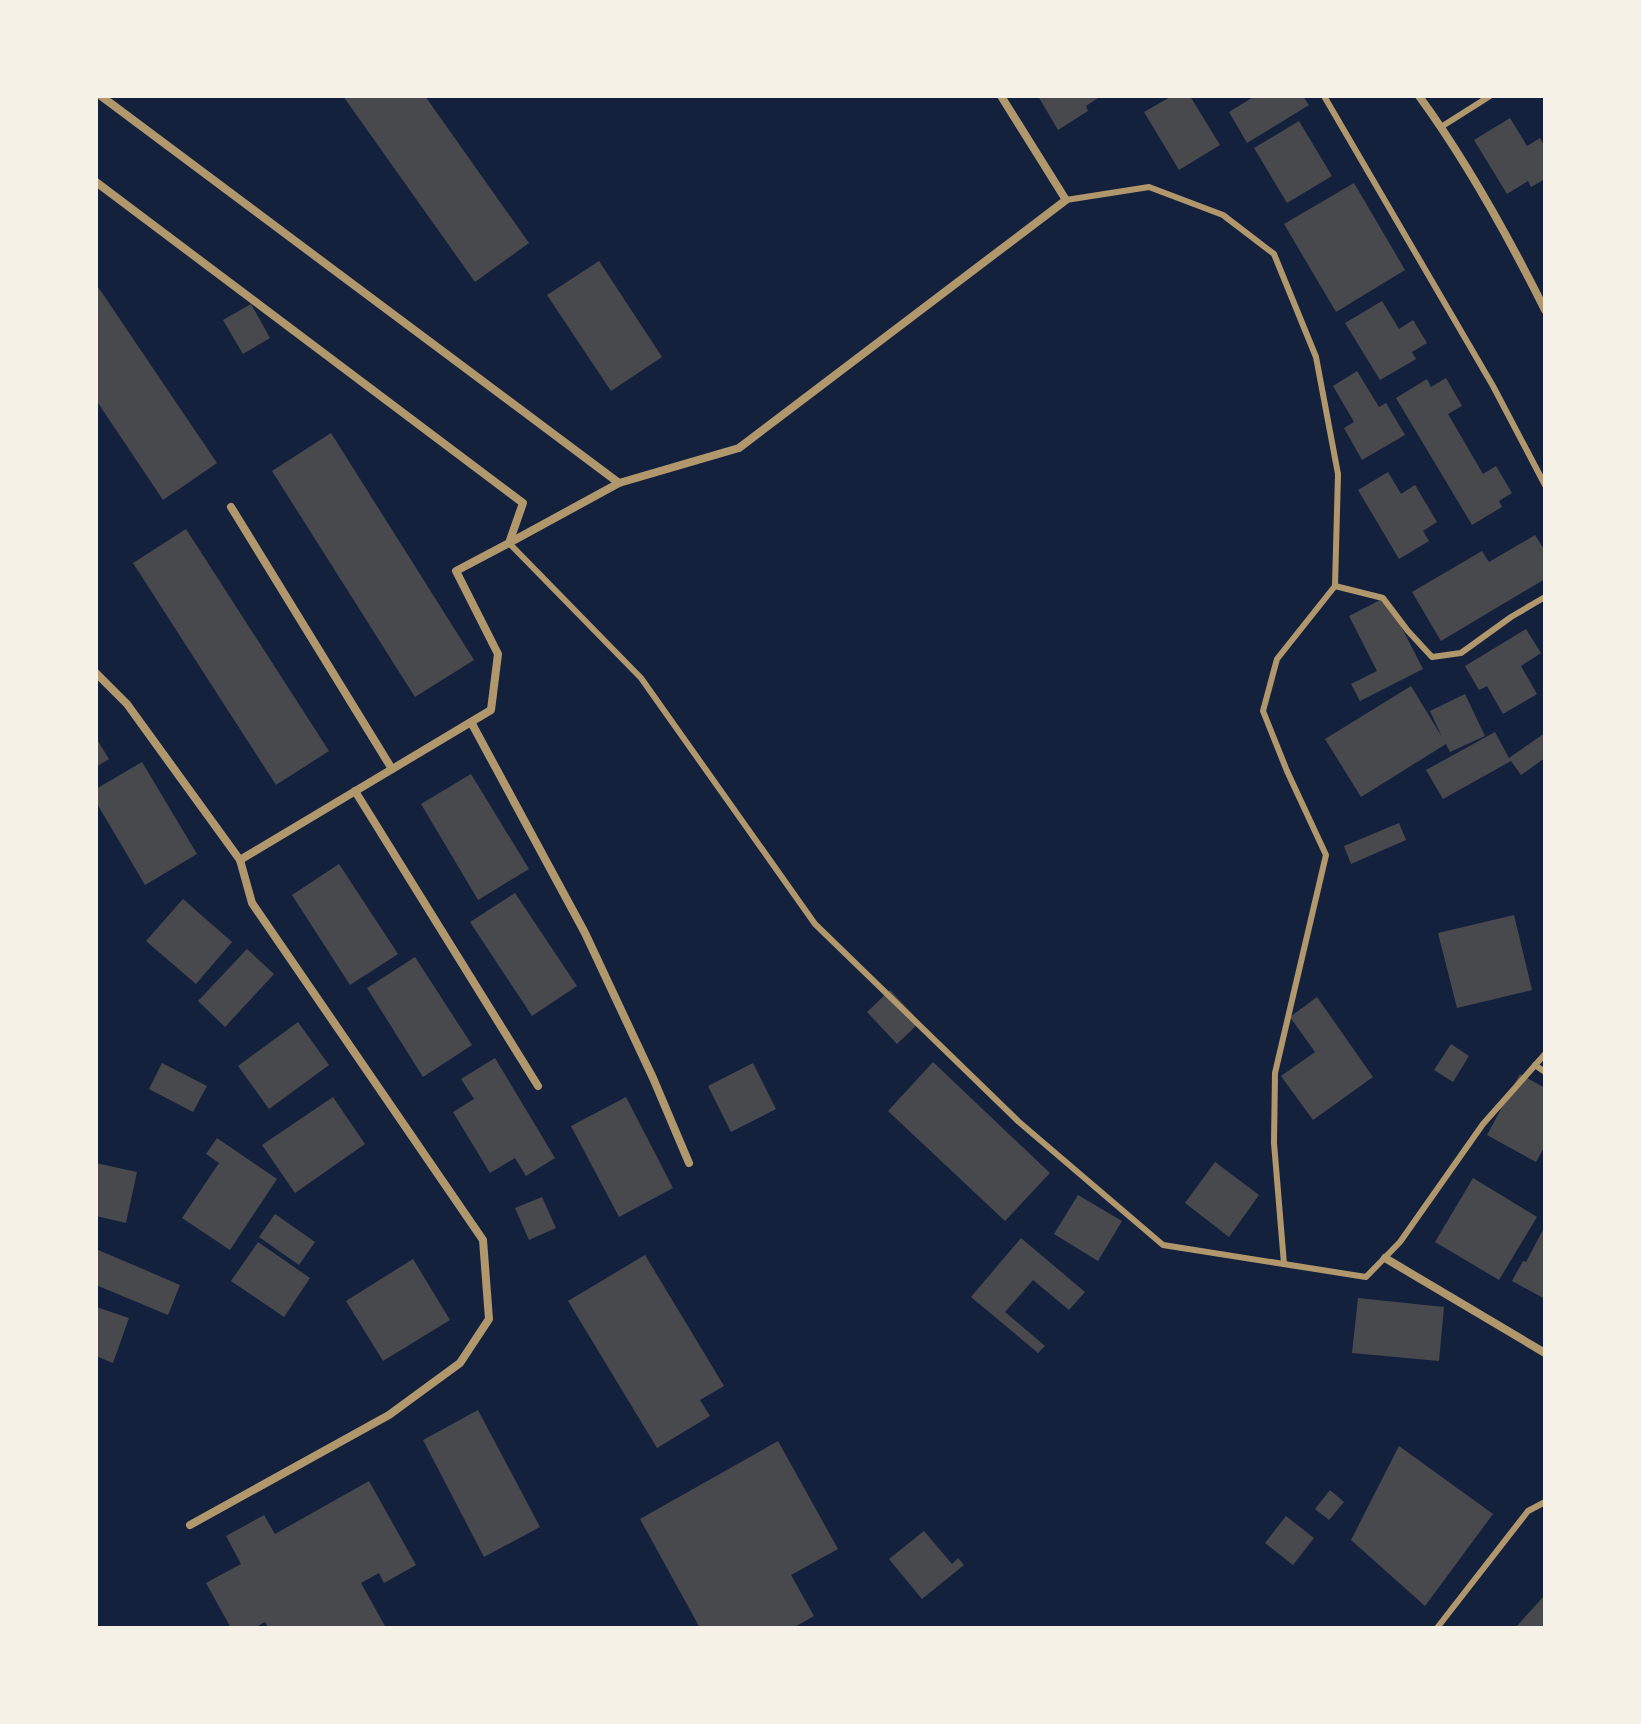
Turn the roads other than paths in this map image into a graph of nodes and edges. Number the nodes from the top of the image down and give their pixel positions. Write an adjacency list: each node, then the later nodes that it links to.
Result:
1 (101, 96): 10 (street)
2 (1001, 96): 8 (street)
3 (1324, 96): 11 (lane)
4 (1419, 96): 6 (street)
5 (1490, 96): 6 (lane)
6 (1441, 127): 9 (street)
7 (96, 182): 13 (street)
8 (1066, 200): 10 (street); 14 (lane)
9 (1545, 310)
10 (619, 483): 13 (street)
11 (1545, 485)
12 (231, 507): 18 (street)
13 (509, 543): 17 (street); 27 (lane)
14 (1335, 586): 15 (lane); 27 (lane)
15 (1545, 597)
16 (96, 673): 20 (street)
17 (471, 722): 18 (street); 25 (street)
18 (392, 769): 19 (street)
19 (355, 791): 20 (street); 24 (street)
20 (240, 860): 31 (street)
21 (1545, 1054): 22 (lane)
22 (1535, 1065): 23 (lane); 26 (lane)
23 (1545, 1072)
24 (538, 1086)
25 (689, 1163)
26 (1385, 1258): 27 (lane); 28 (street)
27 (1284, 1264)
28 (1541, 1351): 29 (lane)
29 (1545, 1361)
30 (1545, 1502): 32 (lane)
31 (190, 1525)
32 (1437, 1628)

